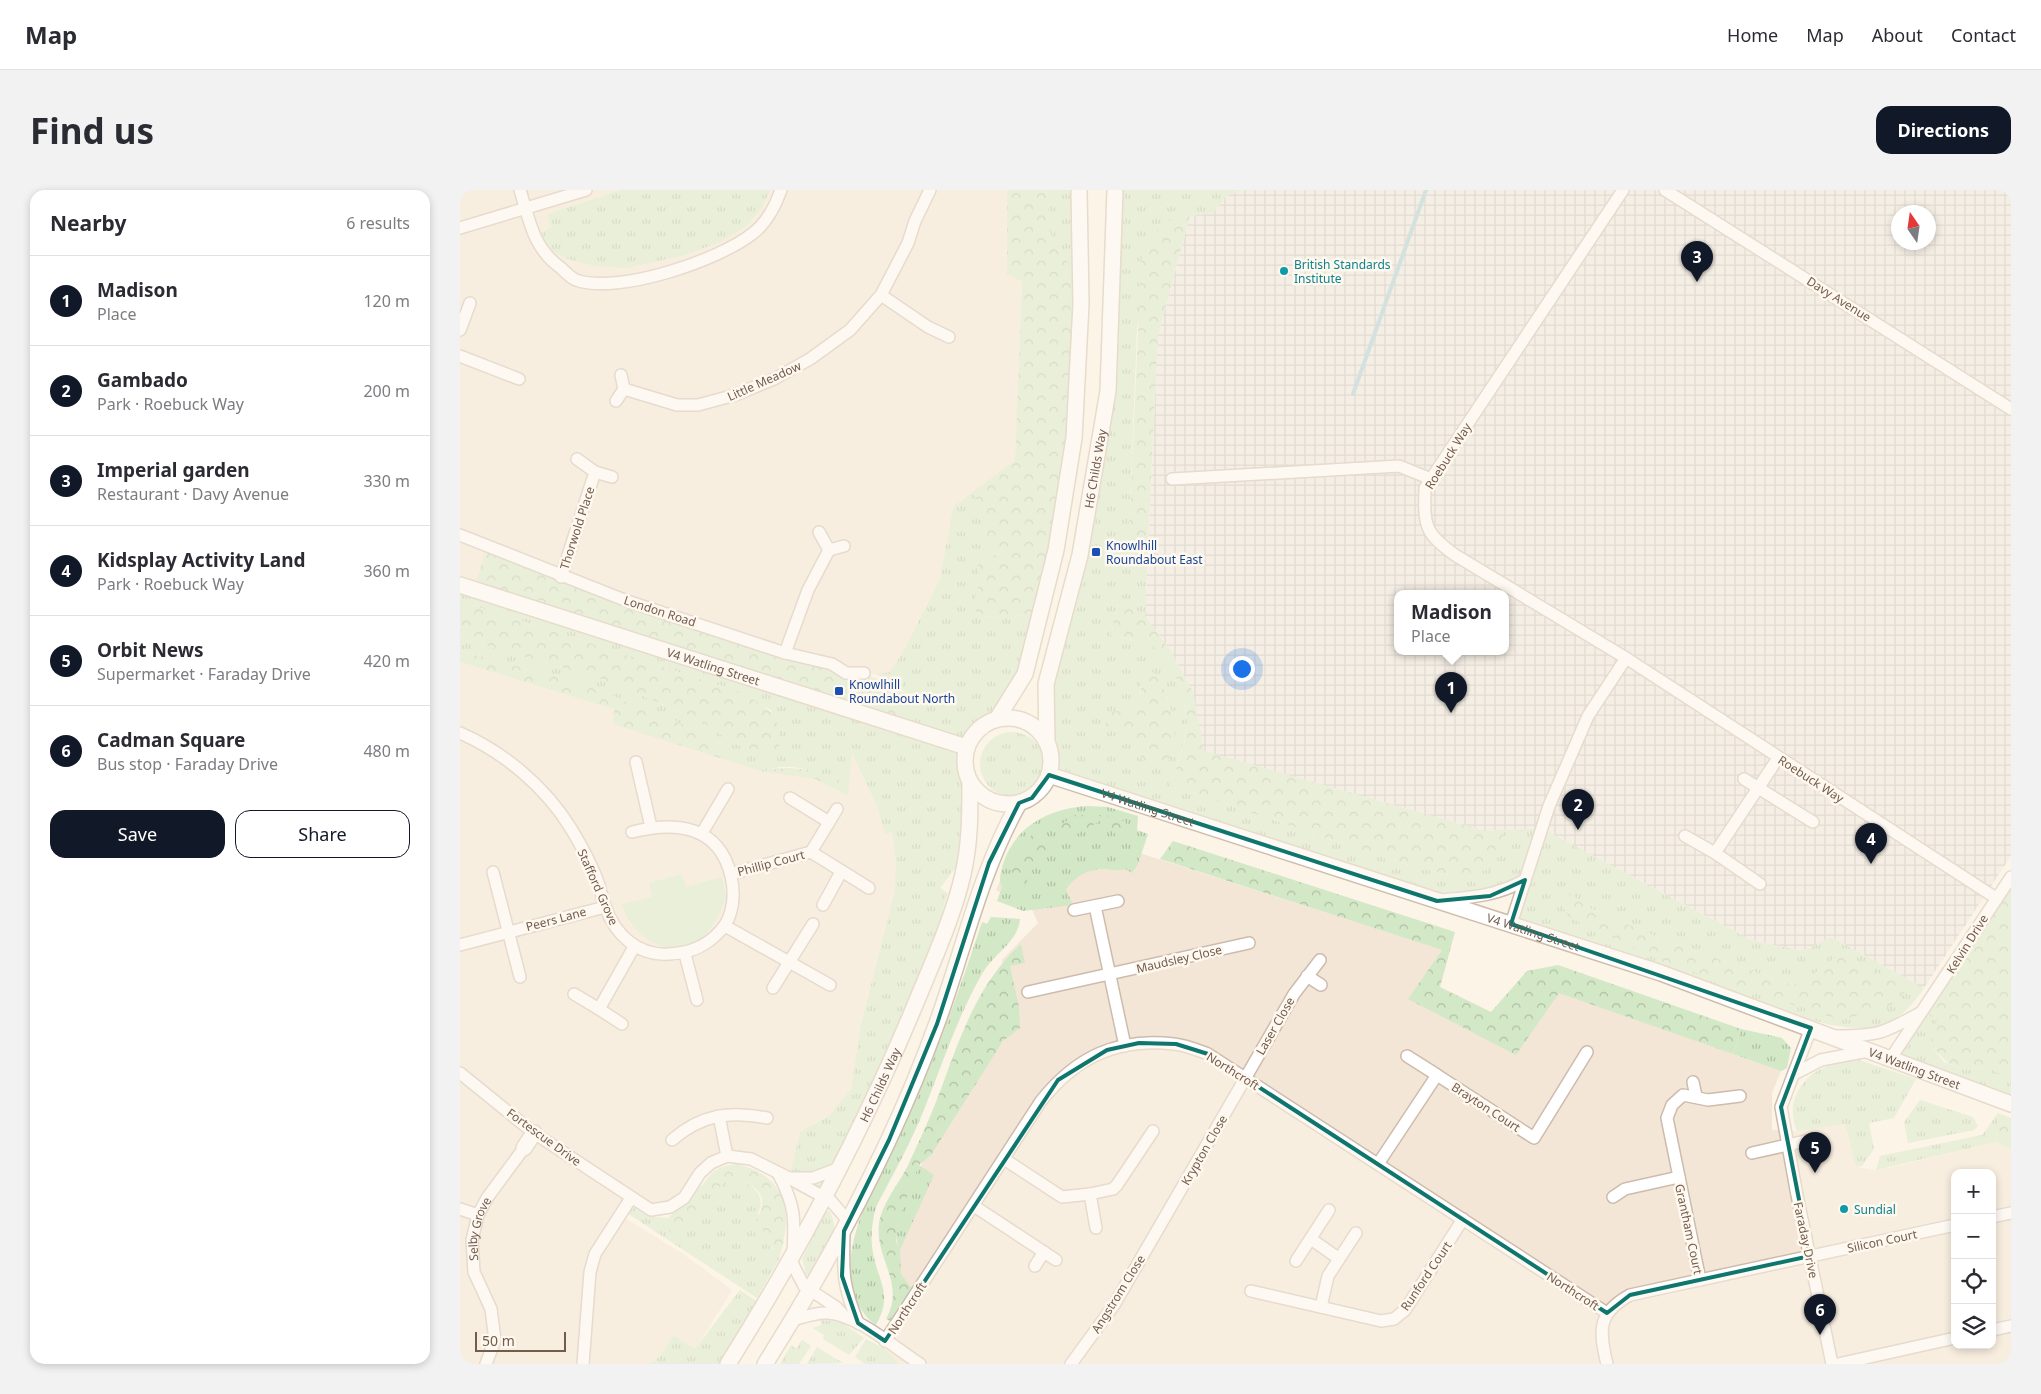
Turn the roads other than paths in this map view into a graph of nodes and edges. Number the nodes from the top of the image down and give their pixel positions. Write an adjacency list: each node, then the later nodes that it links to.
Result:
1 (520, 190): 9 (street)
2 (586, 190): 9 (street)
3 (781, 190): 9 (street)
4 (930, 190): 11 (street, Little Meadow)
5 (1079, 190): 35 (street, H6 Childs Way)
6 (1115, 190): 37 (street, H6 Childs Way)
7 (1623, 190): 25 (street, Roebuck Way)
8 (1665, 190): 20 (street, Davy Avenue)
9 (526, 209): 10 (street)
10 (460, 228)
11 (881, 295): 14 (street); 18 (street, Little Meadow)
12 (470, 303): 13 (street)
13 (460, 330)
14 (949, 337)
15 (460, 356): 17 (street)
16 (621, 375): 18 (street)
17 (519, 379)
18 (624, 389): 19 (street)
19 (616, 401)
20 (2011, 409)
21 (577, 458): 22 (street, Thorwold Place)
22 (595, 472): 23 (street); 30 (street, Thorwold Place)
23 (612, 477)
24 (1172, 479): 25 (street)
25 (1431, 479): 33 (street, Roebuck Way)
26 (819, 532): 29 (street)
27 (460, 535): 30 (street, London Road)
28 (844, 546): 29 (street)
29 (829, 550): 32 (street)
30 (561, 577): 32 (street, London Road)
31 (460, 584): 38 (street, V4 Watling Street)
32 (785, 653): 34 (street, London Road)
33 (1626, 658): 39 (street, Roebuck Way); 61 (street)
34 (864, 673)
35 (997, 719): 37 (street); 38 (street)
36 (460, 733): 69 (street, Stafford Grove)
37 (1047, 743): 41 (street)
38 (966, 747): 43 (street)
39 (1778, 758): 44 (street); 64 (street, Roebuck Way)
40 (636, 762): 51 (street)
41 (1049, 775): 47 (street); 66 (street, V4 Watling Street)
42 (1744, 779): 44 (street)
43 (970, 784): 47 (street); 120 (street, H6 Childs Way)
44 (1760, 788): 50 (street); 56 (street)
45 (728, 789): 53 (street)
46 (790, 798): 49 (street)
47 (1019, 804): 135 (street)
48 (837, 809): 49 (street, Phillip Court)
49 (829, 822): 55 (street, Phillip Court)
50 (1813, 822)
51 (651, 827): 52 (street); 53 (street)
52 (632, 832)
53 (702, 833): 59 (street)
54 (1685, 836): 56 (street)
55 (811, 852): 58 (street, Phillip Court); 59 (street, Phillip Court)
56 (1715, 853): 62 (street)
57 (493, 872): 74 (street)
58 (841, 872): 63 (street, Phillip Court); 67 (street)
59 (731, 874): 73 (street)
60 (2011, 877): 64 (street, Kelvin Drive)
61 (1525, 880): 66 (street); 72 (street)
62 (1760, 884)
63 (869, 888)
64 (1996, 898): 91 (street, Kelvin Drive)
65 (1118, 901): 68 (street)
66 (1437, 901): 72 (street, V4 Watling Street)
67 (823, 905)
68 (1095, 906): 70 (street); 81 (street)
69 (605, 907): 74 (street, Peers Lane); 77 (street, Stafford Grove)
70 (1074, 910)
71 (813, 924): 79 (street)
72 (1511, 924): 93 (street, V4 Watling Street)
73 (725, 926): 78 (street); 79 (street)
74 (508, 932): 76 (street, Peers Lane); 83 (street)
75 (1250, 943): 81 (street, Maudsley Close)
76 (460, 945)
77 (634, 947): 78 (street); 90 (street)
78 (685, 954): 89 (street)
79 (790, 960): 84 (street); 86 (street)
80 (1320, 960): 82 (street, Laser Close)
81 (1109, 975): 87 (street, Maudsley Close); 95 (street)
82 (1308, 976): 85 (street); 103 (street, Laser Close)
83 (520, 977)
84 (830, 985)
85 (1321, 985)
86 (773, 988)
87 (1028, 992)
88 (574, 994): 90 (street)
89 (697, 1000)
90 (599, 1009): 92 (street)
91 (1923, 1011): 94 (street, Kelvin Drive); 99 (street, Kelvin Drive)
92 (622, 1024)
93 (1811, 1028): 94 (street, V4 Watling Street); 101 (street, Faraday Drive)
94 (1832, 1036): 96 (street, V4 Watling Street)
95 (1125, 1046): 103 (street, Northcroft); 118 (street, Northcroft)
96 (1870, 1050): 99 (street, V4 Watling Street); 101 (street)
97 (1587, 1052): 102 (street, Brayton Court)
98 (1407, 1056): 102 (street, Brayton Court)
99 (1891, 1058): 107 (street, V4 Watling Street)
100 (460, 1073): 111 (street, Fortescue Drive)
101 (1794, 1074): 114 (street, Faraday Drive)
102 (1437, 1075): 119 (street)
103 (1245, 1078): 119 (street, Northcroft); 134 (street, Krypton Close)
104 (1693, 1082): 105 (street)
105 (1696, 1096): 106 (street, Grantham Court); 122 (street, Grantham Court)
106 (1740, 1096)
107 (2011, 1104)
108 (719, 1116): 109 (street); 112 (street); 117 (street)
109 (767, 1118)
110 (1152, 1130): 123 (street)
111 (534, 1132): 115 (street, Selby Grove); 125 (street, Fortescue Drive)
112 (672, 1140)
113 (1810, 1140): 114 (street)
114 (1787, 1146): 116 (street); 142 (street, Faraday Drive)
115 (524, 1148): 131 (street, Selby Grove)
116 (1752, 1155)
117 (727, 1156): 121 (street); 125 (street, Fortescue Drive)
118 (1004, 1159): 123 (street); 127 (street, Northcroft)
119 (1378, 1164): 133 (street, Northcroft)
120 (840, 1168): 121 (street); 126 (street, H6 Childs Way)
121 (784, 1175): 126 (street); 141 (street)
122 (1679, 1177): 124 (street, Grantham Court); 147 (street, Grantham Court)
123 (1090, 1194): 137 (street)
124 (1613, 1197)
125 (631, 1198): 161 (street)
126 (825, 1198): 135 (street); 141 (street, H6 Childs Way)
127 (974, 1206): 140 (street); 158 (street, Northcroft)
128 (460, 1209): 131 (street)
129 (1329, 1210): 139 (street)
130 (2011, 1213): 132 (street)
131 (478, 1215): 160 (street, Selby Grove)
132 (1996, 1216)
133 (1463, 1219): 150 (street, Runford Court); 151 (street, Northcroft)
134 (1163, 1222): 164 (street, Angstrom Close)
135 (846, 1226): 149 (street); 154 (street)
136 (1951, 1226): 142 (street, Silicon Court)
137 (1096, 1228)
138 (1356, 1233): 143 (street)
139 (1311, 1239): 143 (street); 145 (street)
140 (1044, 1252): 144 (street); 146 (street)
141 (792, 1256): 149 (street); 162 (street, H6 Childs Way)
142 (1810, 1256): 147 (street, Silicon Court); 166 (street, Faraday Drive)
143 (1338, 1258): 150 (street)
144 (1056, 1260)
145 (1296, 1261)
146 (1035, 1266)
147 (1700, 1280): 151 (street, Silicon Court)
148 (1251, 1291): 150 (street, Runford Court)
149 (807, 1295): 152 (street); 153 (street)
150 (1321, 1307)
151 (1607, 1312): 165 (street)
152 (845, 1317): 153 (street); 154 (street)
153 (793, 1320): 163 (street)
154 (858, 1323): 158 (street)
155 (2011, 1326): 156 (street)
156 (1996, 1329)
157 (1951, 1339): 167 (street)
158 (885, 1341): 159 (street)
159 (916, 1363)
160 (486, 1364)
161 (583, 1364)
162 (728, 1364)
163 (765, 1364)
164 (1071, 1364)
165 (1607, 1364)
166 (1832, 1364)
167 (1838, 1364)

